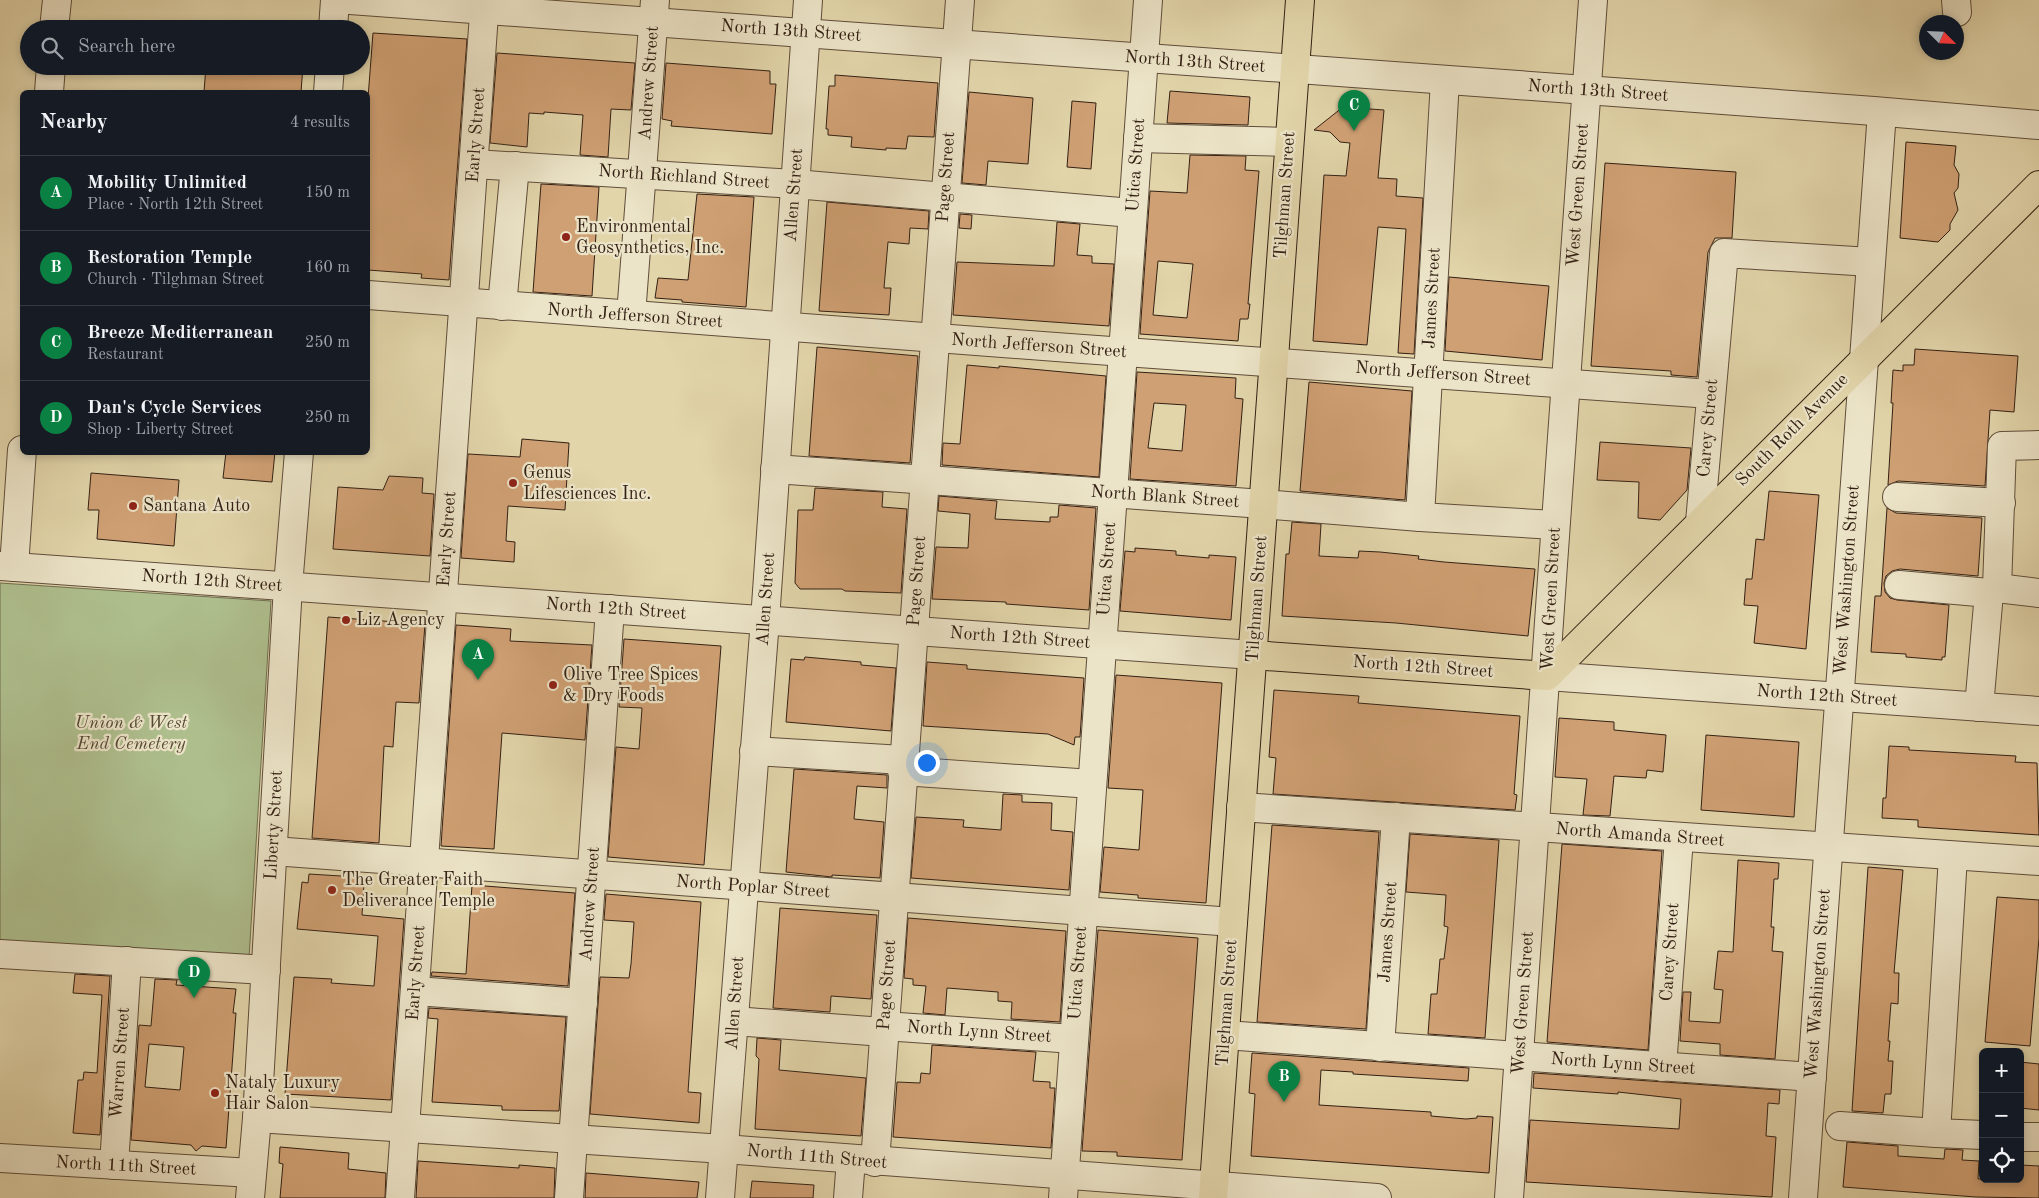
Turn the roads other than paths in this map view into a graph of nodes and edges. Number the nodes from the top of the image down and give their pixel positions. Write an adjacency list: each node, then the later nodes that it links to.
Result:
1 (57, 0): 11 (street)
2 (335, 0): 12 (street)
3 (350, 0): 9 (street, North 13th Street)
4 (808, 0): 13 (street, Allen Street)
5 (960, 0): 14 (street, Page Street)
6 (1148, 0): 15 (street, Utica Street)
7 (1300, 0): 16 (main road, Tilghman Street)
8 (1593, 0): 22 (street, West Green Street)
9 (485, 5): 10 (street, North 13th Street); 27 (street, Early Street)
10 (654, 11): 13 (street, North 13th Street); 29 (street, Andrew Street)
11 (55, 20)
12 (334, 20)
13 (805, 32): 14 (street, North 13th Street); 30 (street, Allen Street)
14 (956, 44): 15 (street, North 13th Street); 32 (street, Page Street)
15 (1145, 58): 16 (street, North 13th Street); 25 (street, Utica Street)
16 (1295, 70): 19 (street, North 13th Street); 26 (main road, Tilghman Street)
17 (50, 75): 20 (street)
18 (329, 75): 21 (street)
19 (1445, 80): 22 (street, North 13th Street); 44 (street, James Street)
20 (49, 90)
21 (328, 90)
22 (1586, 91): 23 (street, North 13th Street); 45 (street, West Green Street)
23 (1882, 112): 24 (street, North 13th Street); 34 (street, West Washington Street)
24 (2039, 125)
25 (1138, 138): 26 (street); 33 (street, Utica Street)
26 (1289, 142): 43 (main road, Tilghman Street)
27 (474, 164): 28 (street, North Richland Street); 36 (street, Early Street)
28 (515, 166): 29 (street, North Richland Street); 37 (street)
29 (642, 174): 30 (street, North Richland Street); 38 (street, Andrew Street)
30 (794, 184): 32 (street, North Richland Street); 39 (street, Allen Street)
31 (2039, 185): 42 (main road, South Roth Avenue)
32 (945, 197): 33 (street, North Richland Street); 40 (street, Page Street)
33 (1132, 213): 41 (street, Utica Street)
34 (1871, 262): 42 (street, West Washington Street); 46 (street, Carey Street)
35 (370, 295): 36 (street, North Jefferson Street)
36 (464, 303): 37 (street, North Jefferson Street); 64 (street, Early Street)
37 (502, 306): 38 (street, North Jefferson Street)
38 (631, 315): 39 (street, North Jefferson Street)
39 (785, 327): 40 (street, North Jefferson Street); 50 (street, Allen Street)
40 (934, 338): 41 (street, North Jefferson Street); 51 (street, Page Street)
41 (1123, 352): 43 (street, North Jefferson Street); 52 (street, Utica Street)
42 (1863, 360): 57 (main road, South Roth Avenue); 71 (street, West Washington Street)
43 (1273, 362): 44 (street, North Jefferson Street); 54 (main road, Tilghman Street)
44 (1428, 374): 45 (street, North Jefferson Street); 56 (street, James Street)
45 (1564, 383): 46 (street, North Jefferson Street); 58 (street, West Green Street)
46 (1711, 394): 57 (street, Carey Street)
47 (2039, 445): 55 (street)
48 (21, 455): 59 (street)
49 (299, 455): 61 (street, Liberty Street)
50 (775, 469): 51 (street, North Blank Street); 66 (street, Allen Street)
51 (924, 480): 52 (street, North Blank Street); 67 (street, Page Street)
52 (1113, 493): 54 (street, North Blank Street); 68 (street, Utica Street)
53 (1897, 497): 55 (street)
54 (1263, 504): 56 (street, North Blank Street); 69 (main road, Tilghman Street)
55 (2001, 504): 62 (street)
56 (1420, 517): 58 (street, North Blank Street)
57 (1700, 522): 70 (main road, South Roth Avenue)
58 (1555, 525): 70 (street, West Green Street)
59 (7, 566): 61 (street, North 12th Street)
60 (1899, 585): 62 (street)
61 (288, 586): 64 (street, North 12th Street); 82 (street, Liberty Street)
62 (1993, 591): 63 (street); 72 (street)
63 (2039, 592)
64 (443, 597): 65 (street, North 12th Street); 85 (street, Early Street)
65 (610, 609): 66 (street, North 12th Street); 86 (street, Andrew Street)
66 (764, 620): 67 (street, North 12th Street); 74 (street, Allen Street)
67 (913, 630): 68 (street, North 12th Street); 75 (street, Page Street)
68 (1102, 644): 69 (street, North 12th Street); 76 (street, Utica Street)
69 (1253, 655): 70 (main road, North 12th Street); 77 (main road, Tilghman Street)
70 (1547, 676): 71 (street, North 12th Street); 79 (street, West Green Street)
71 (1838, 697): 72 (street, North 12th Street); 81 (street, West Washington Street)
72 (1979, 707): 73 (street, North 12th Street)
73 (2039, 712)
74 (754, 751): 75 (street); 87 (street, Allen Street)
75 (903, 766): 76 (street); 88 (street, Page Street)
76 (1092, 784): 89 (street, Utica Street)
77 (1241, 806): 78 (street, North Amanda Street); 90 (main road, Tilghman Street)
78 (1396, 817): 79 (street, North Amanda Street); 100 (street, James Street)
79 (1536, 828): 80 (street, North Amanda Street); 101 (street, West Green Street)
80 (1679, 838): 81 (street, North Amanda Street); 102 (street, Carey Street)
81 (1828, 848): 83 (street, North Amanda Street); 103 (street, West Washington Street)
82 (272, 851): 85 (street, North Poplar Street); 93 (street, Liberty Street)
83 (1953, 856): 84 (street, North Amanda Street); 107 (street)
84 (2039, 861)
85 (424, 862): 86 (street, North Poplar Street); 94 (street, Early Street)
86 (591, 875): 87 (street, North Poplar Street); 95 (street, Andrew Street)
87 (744, 886): 88 (street, North Poplar Street); 96 (street, Allen Street)
88 (894, 897): 89 (street, North Poplar Street); 97 (street, Page Street)
89 (1083, 910): 90 (street, North Poplar Street); 99 (street, Utica Street)
90 (1232, 922): 98 (main road, Tilghman Street)
91 (0, 954): 92 (street)
92 (127, 961): 93 (street); 115 (street, Warren Street)
93 (266, 970): 104 (street, Liberty Street)
94 (415, 991): 95 (street); 106 (street, Early Street)
95 (583, 1002): 111 (street, Andrew Street)
96 (734, 1020): 97 (street, North Lynn Street); 112 (street, Allen Street)
97 (884, 1029): 99 (street, North Lynn Street); 114 (street, Page Street)
98 (1225, 1035): 100 (street, North Lynn Street); 118 (main road, Tilghman Street)
99 (1074, 1039): 117 (street, Utica Street)
100 (1380, 1047): 101 (street, North Lynn Street)
101 (1519, 1057): 102 (street, North Lynn Street); 125 (street, West Green Street)
102 (1662, 1067): 103 (street, North Lynn Street)
103 (1812, 1077): 126 (street, West Washington Street)
104 (257, 1118): 106 (street, North 11th Street); 116 (street, Liberty Street)
105 (1840, 1126): 107 (street)
106 (405, 1128): 111 (street, North 11th Street); 120 (street, Early Street)
107 (1936, 1133): 108 (street)
108 (1979, 1135)
109 (2024, 1137): 110 (street)
110 (2039, 1138)
111 (574, 1139): 112 (street, North 11th Street); 121 (street, Andrew Street)
112 (724, 1149): 114 (street, North 11th Street); 122 (street, Allen Street)
113 (0, 1158): 115 (street, North 11th Street)
114 (863, 1161): 117 (street, North 11th Street); 123 (street, Page Street)
115 (114, 1165): 116 (street, North 11th Street)
116 (251, 1186)
117 (1063, 1187): 118 (street, North 11th Street)
118 (1213, 1192): 119 (street, North 11th Street)
119 (1349, 1197): 124 (street, North 11th Street)
120 (400, 1198)
121 (569, 1198)
122 (720, 1198)
123 (848, 1198)
124 (1377, 1198)
125 (1509, 1198)
126 (1803, 1198)

